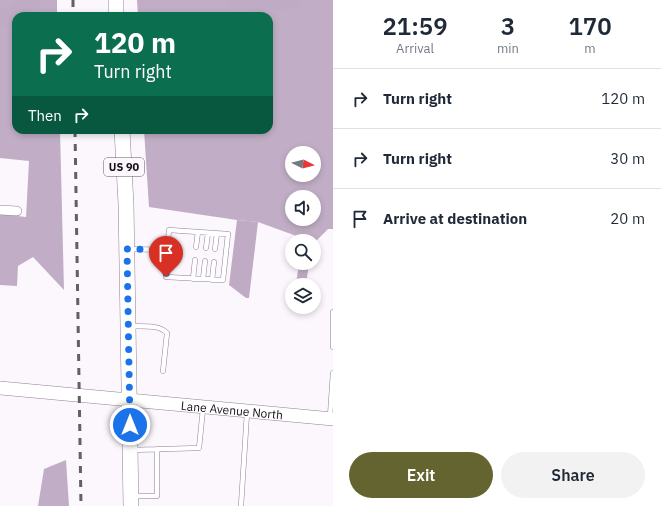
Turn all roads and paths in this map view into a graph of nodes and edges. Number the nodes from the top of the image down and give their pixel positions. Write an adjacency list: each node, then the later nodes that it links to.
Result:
1 (116, 0): 2 (main road)
2 (116, 12)
3 (122, 134): 11 (main road, US 90)
4 (0, 210): 5 (street)
5 (17, 211)
6 (198, 232): 7 (lane); 9 (lane); 13 (lane)
7 (208, 233): 8 (lane); 10 (lane)
8 (217, 233): 12 (lane); 19 (lane)
9 (196, 247)
10 (206, 248)
11 (127, 249): 13 (lane); 21 (main road, US 90)
12 (215, 249)
13 (167, 250): 17 (lane)
14 (195, 260): 17 (lane)
15 (205, 261): 18 (lane)
16 (214, 262): 19 (lane)
17 (193, 279): 18 (lane)
18 (203, 279): 19 (lane)
19 (212, 280)
20 (333, 312): 22 (lane)
21 (129, 326): 23 (lane); 26 (main road, US 90)
22 (333, 347)
23 (163, 370)
24 (333, 373): 29 (lane)
25 (0, 388): 26 (main road, Lane Avenue North)
26 (130, 401): 27 (main road, Lane Avenue North); 31 (main road, US 90)
27 (203, 407): 28 (main road, Lane Avenue North); 30 (lane)
28 (247, 411): 29 (main road, Lane Avenue North); 33 (lane)
29 (331, 419)
30 (157, 449): 31 (lane); 32 (lane)
31 (130, 450): 32 (main road, US 90)
32 (131, 501)
33 (241, 506)

